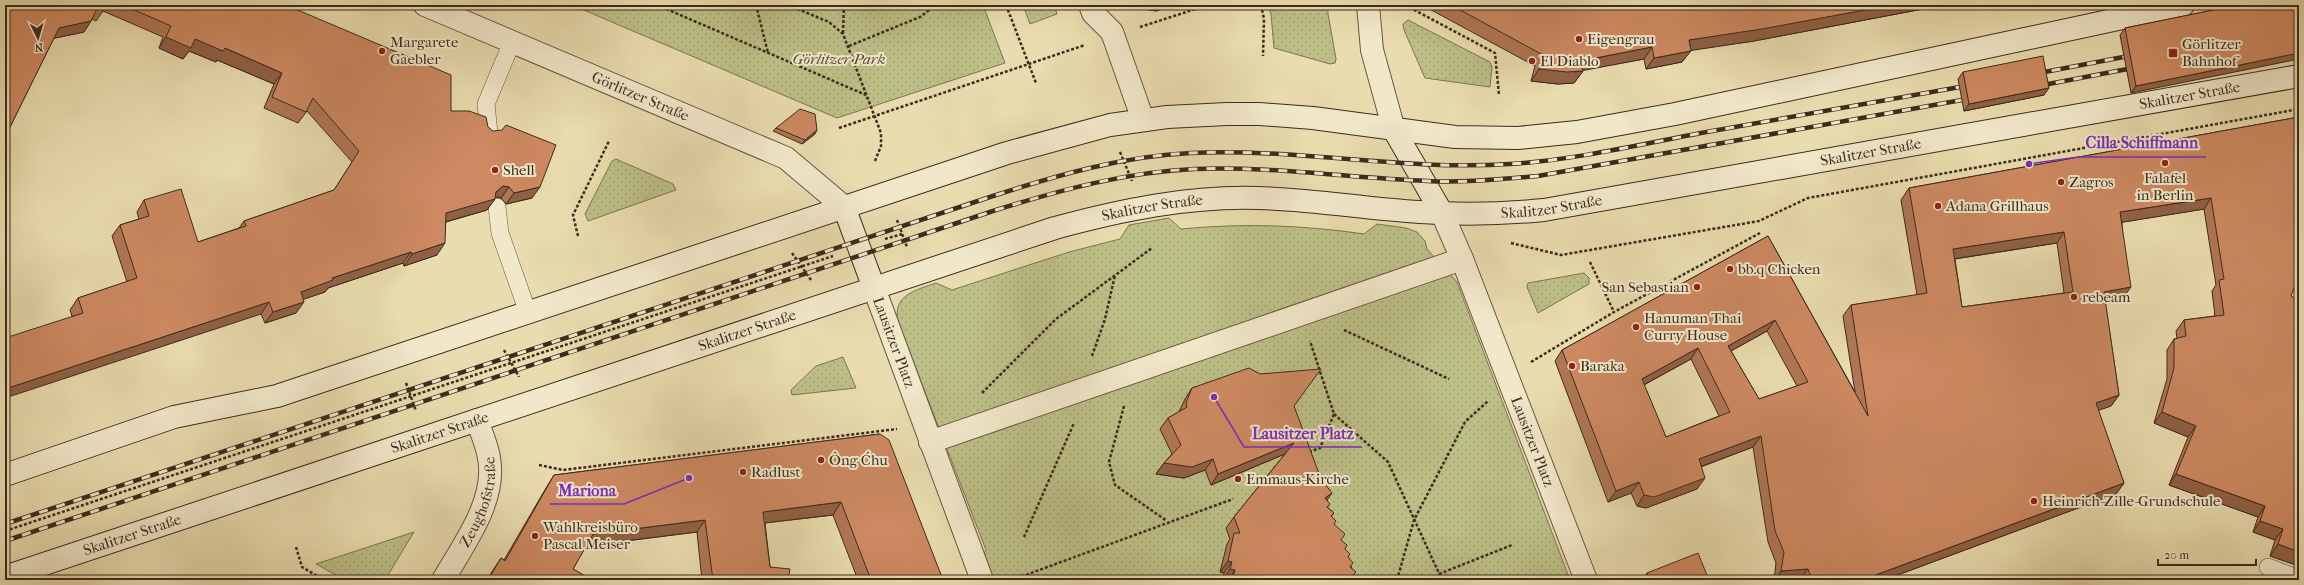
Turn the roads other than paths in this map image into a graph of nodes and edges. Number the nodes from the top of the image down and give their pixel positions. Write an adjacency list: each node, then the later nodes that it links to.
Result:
1 (425, 5): 5 (main road, Görlitzer Straße)
2 (1090, 5): 7 (main road)
3 (1368, 5): 8 (main road)
4 (2183, 5): 8 (main road)
5 (512, 42): 9 (lane); 11 (main road, Görlitzer Straße)
6 (2299, 76): 12 (main road, Skalitzer Straße)
7 (1143, 120): 8 (main road); 11 (main road)
8 (1394, 130): 12 (main road)
9 (489, 133)
10 (497, 207): 15 (lane)
11 (844, 207): 14 (main road); 15 (main road)
12 (1442, 213): 13 (main road, Lausitzer Platz); 14 (main road, Skalitzer Straße)
13 (1462, 259): 17 (main road); 24 (main road, Lausitzer Platz)
14 (874, 288): 16 (main road, Skalitzer Straße); 17 (main road, Lausitzer Platz)
15 (528, 313): 18 (main road)
16 (477, 420): 20 (main road, Skalitzer Straße); 22 (main road, Zeughofstraße)
17 (930, 442): 23 (main road, Lausitzer Platz)
18 (5, 475)
19 (2268, 567): 21 (lane)
20 (5, 577)
21 (2299, 579)
22 (443, 580)
23 (982, 580)
24 (1586, 580)

